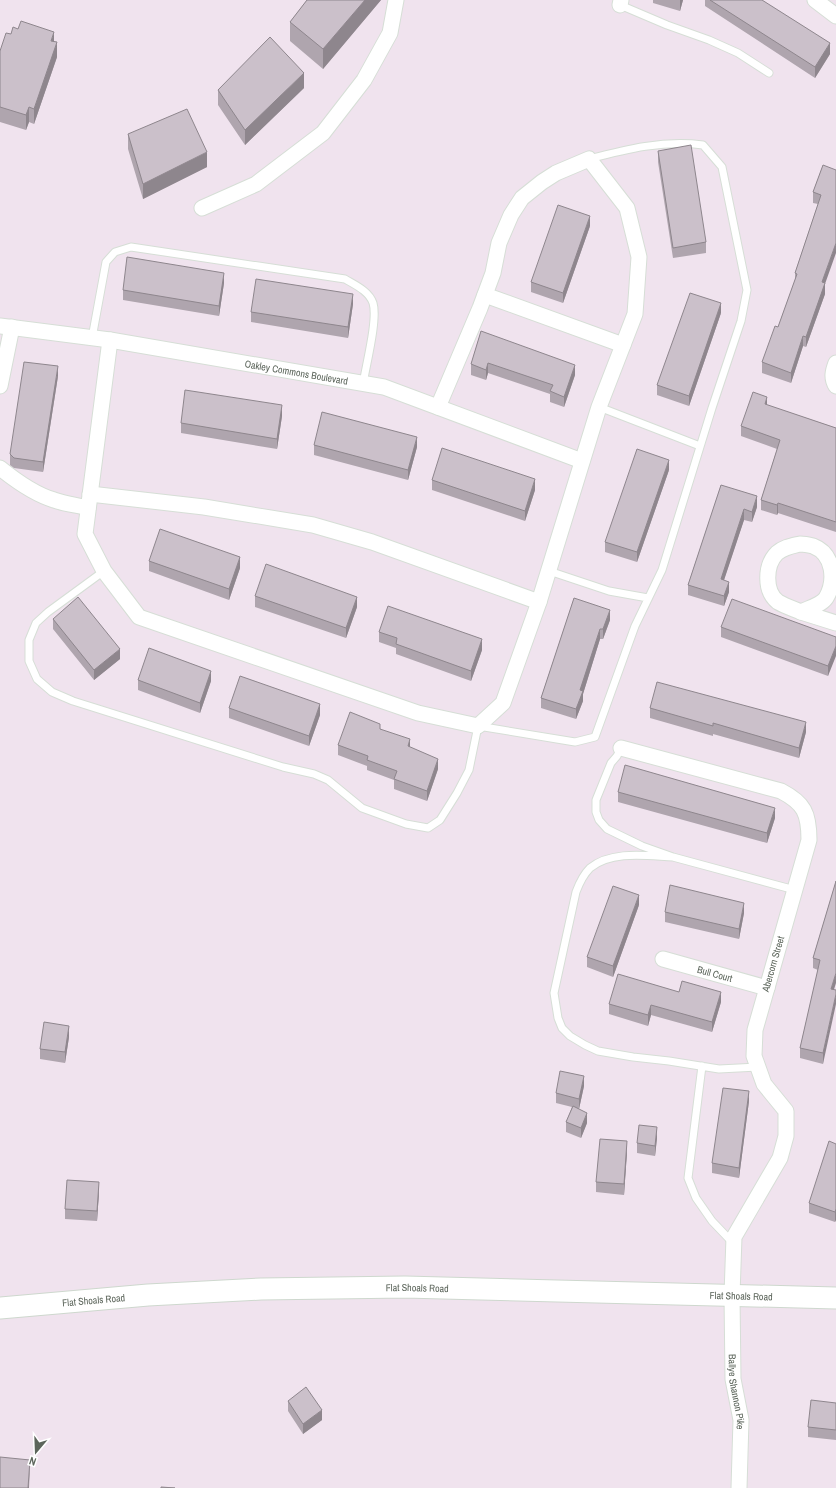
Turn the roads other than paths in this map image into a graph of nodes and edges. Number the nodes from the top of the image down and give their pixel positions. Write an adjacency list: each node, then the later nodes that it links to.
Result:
1 (396, 0): 7 (street)
2 (815, 0): 4 (street)
3 (621, 2): 5 (lane)
4 (836, 16)
5 (769, 73)
6 (589, 158): 8 (street); 12 (street); 19 (lane)
7 (202, 208)
8 (485, 295): 12 (street); 17 (street)
9 (6, 326): 10 (street, Oakley Commons Boulevard); 15 (street)
10 (92, 338): 11 (street, Oakley Commons Boulevard); 14 (lane)
11 (110, 340): 14 (street, Oakley Commons Boulevard); 22 (street)
12 (623, 344): 18 (street)
13 (836, 363): 16 (street)
14 (363, 384): 17 (street, Oakley Commons Boulevard)
15 (0, 386)
16 (836, 386)
17 (438, 407): 20 (street, Oakley Commons Boulevard)
18 (598, 407): 19 (lane); 20 (street)
19 (700, 446): 25 (lane)
20 (582, 461): 24 (street)
21 (0, 468): 22 (street)
22 (89, 501): 23 (street); 26 (street)
23 (104, 571): 29 (street); 29 (lane)
24 (549, 571): 25 (lane); 26 (street)
25 (648, 598): 29 (lane)
26 (539, 602): 29 (street)
27 (801, 612): 27 (street); 28 (street)
28 (836, 623)
29 (478, 726)
30 (621, 748): 31 (lane); 32 (street, Abercorn Street)
31 (673, 857): 32 (lane); 35 (lane)
32 (795, 890): 34 (street, Abercorn Street)
33 (663, 959): 34 (street, Bull Court)
34 (766, 988): 36 (street, Abercorn Street)
35 (702, 1066): 36 (lane); 37 (lane)
36 (758, 1067): 37 (street, Abercorn Street)
37 (734, 1243): 38 (street, Abercorn Street)
38 (732, 1295): 39 (street, Flat Shoals Road); 40 (street, Flat Shoals Road); 41 (street, Ballye Shannon Pike)
39 (836, 1298)
40 (0, 1308)
41 (739, 1488)

